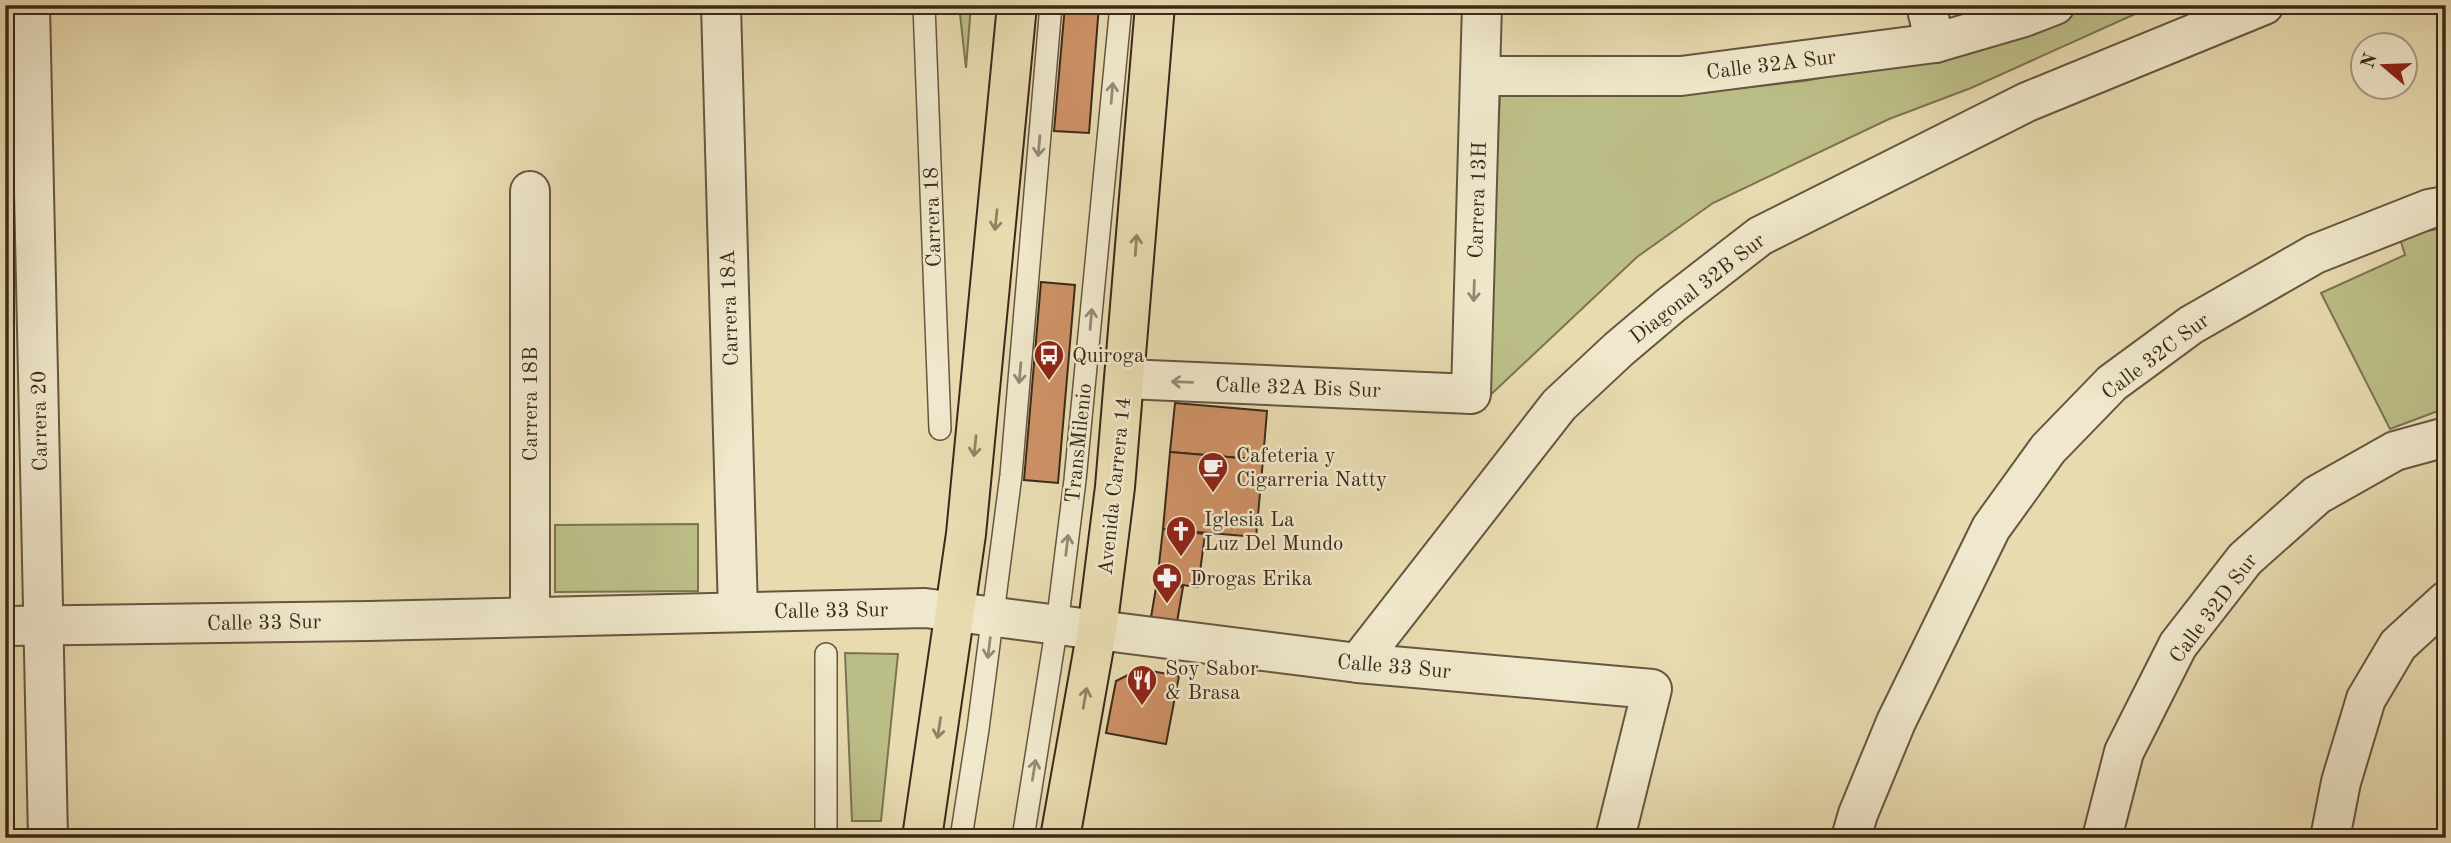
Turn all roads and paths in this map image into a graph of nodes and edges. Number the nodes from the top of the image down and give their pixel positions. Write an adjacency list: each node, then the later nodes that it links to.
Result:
1 (30, 5): 24 (street, Carrera 20)
2 (721, 5): 21 (street, Carrera 18A)
3 (924, 5): 18 (lane, Carrera 18)
4 (1017, 5): 22 (main road, one-way to 22)
5 (1051, 5): 22 (lane, one-way to 22)
6 (1121, 5): 25 (lane, TransMilenio, one-way to 6)
7 (1155, 5): 16 (main road, Avenida Carrera 14, one-way to 7)
8 (1482, 5): 13 (street, Carrera 13H)
9 (1926, 5): 12 (street)
10 (2055, 5): 12 (street, Calle 32A Sur)
11 (2263, 5): 29 (street, Diagonal 32B Sur)
12 (1935, 43): 13 (street, Calle 32A Sur)
13 (1480, 76): 17 (street, Carrera 13H, one-way to 17)
14 (530, 191): 23 (street, Carrera 18B)
15 (2446, 206): 37 (street, Calle 32C Sur)
16 (1126, 379): 17 (street, Calle 32A Bis Sur, one-way to 16); 27 (main road, Avenida Carrera 14)
17 (1471, 394)
18 (940, 429)
19 (2446, 437): 38 (street, Calle 32D Sur)
20 (2446, 601): 39 (street)
21 (738, 612): 22 (street, Calle 33 Sur); 23 (street, Calle 33 Sur)
22 (975, 615): 25 (street, Calle 33 Sur); 32 (main road, one-way to 32); 33 (lane, one-way to 33)
23 (530, 617): 24 (street, Calle 33 Sur)
24 (44, 625): 26 (street, Calle 33 Sur); 30 (street, Carrera 20)
25 (1057, 625): 27 (street, Calle 33 Sur); 34 (lane, TransMilenio, one-way to 25)
26 (5, 626)
27 (1097, 630): 29 (street, Calle 33 Sur); 35 (main road, Avenida Carrera 14, one-way to 27)
28 (826, 654): 31 (lane)
29 (1358, 663): 36 (street, Calle 33 Sur)
30 (48, 838)
31 (826, 838)
32 (922, 838)
33 (961, 838)
34 (1023, 838)
35 (1060, 838)
36 (1615, 838)
37 (1851, 838)
38 (2102, 838)
39 (2330, 838)

